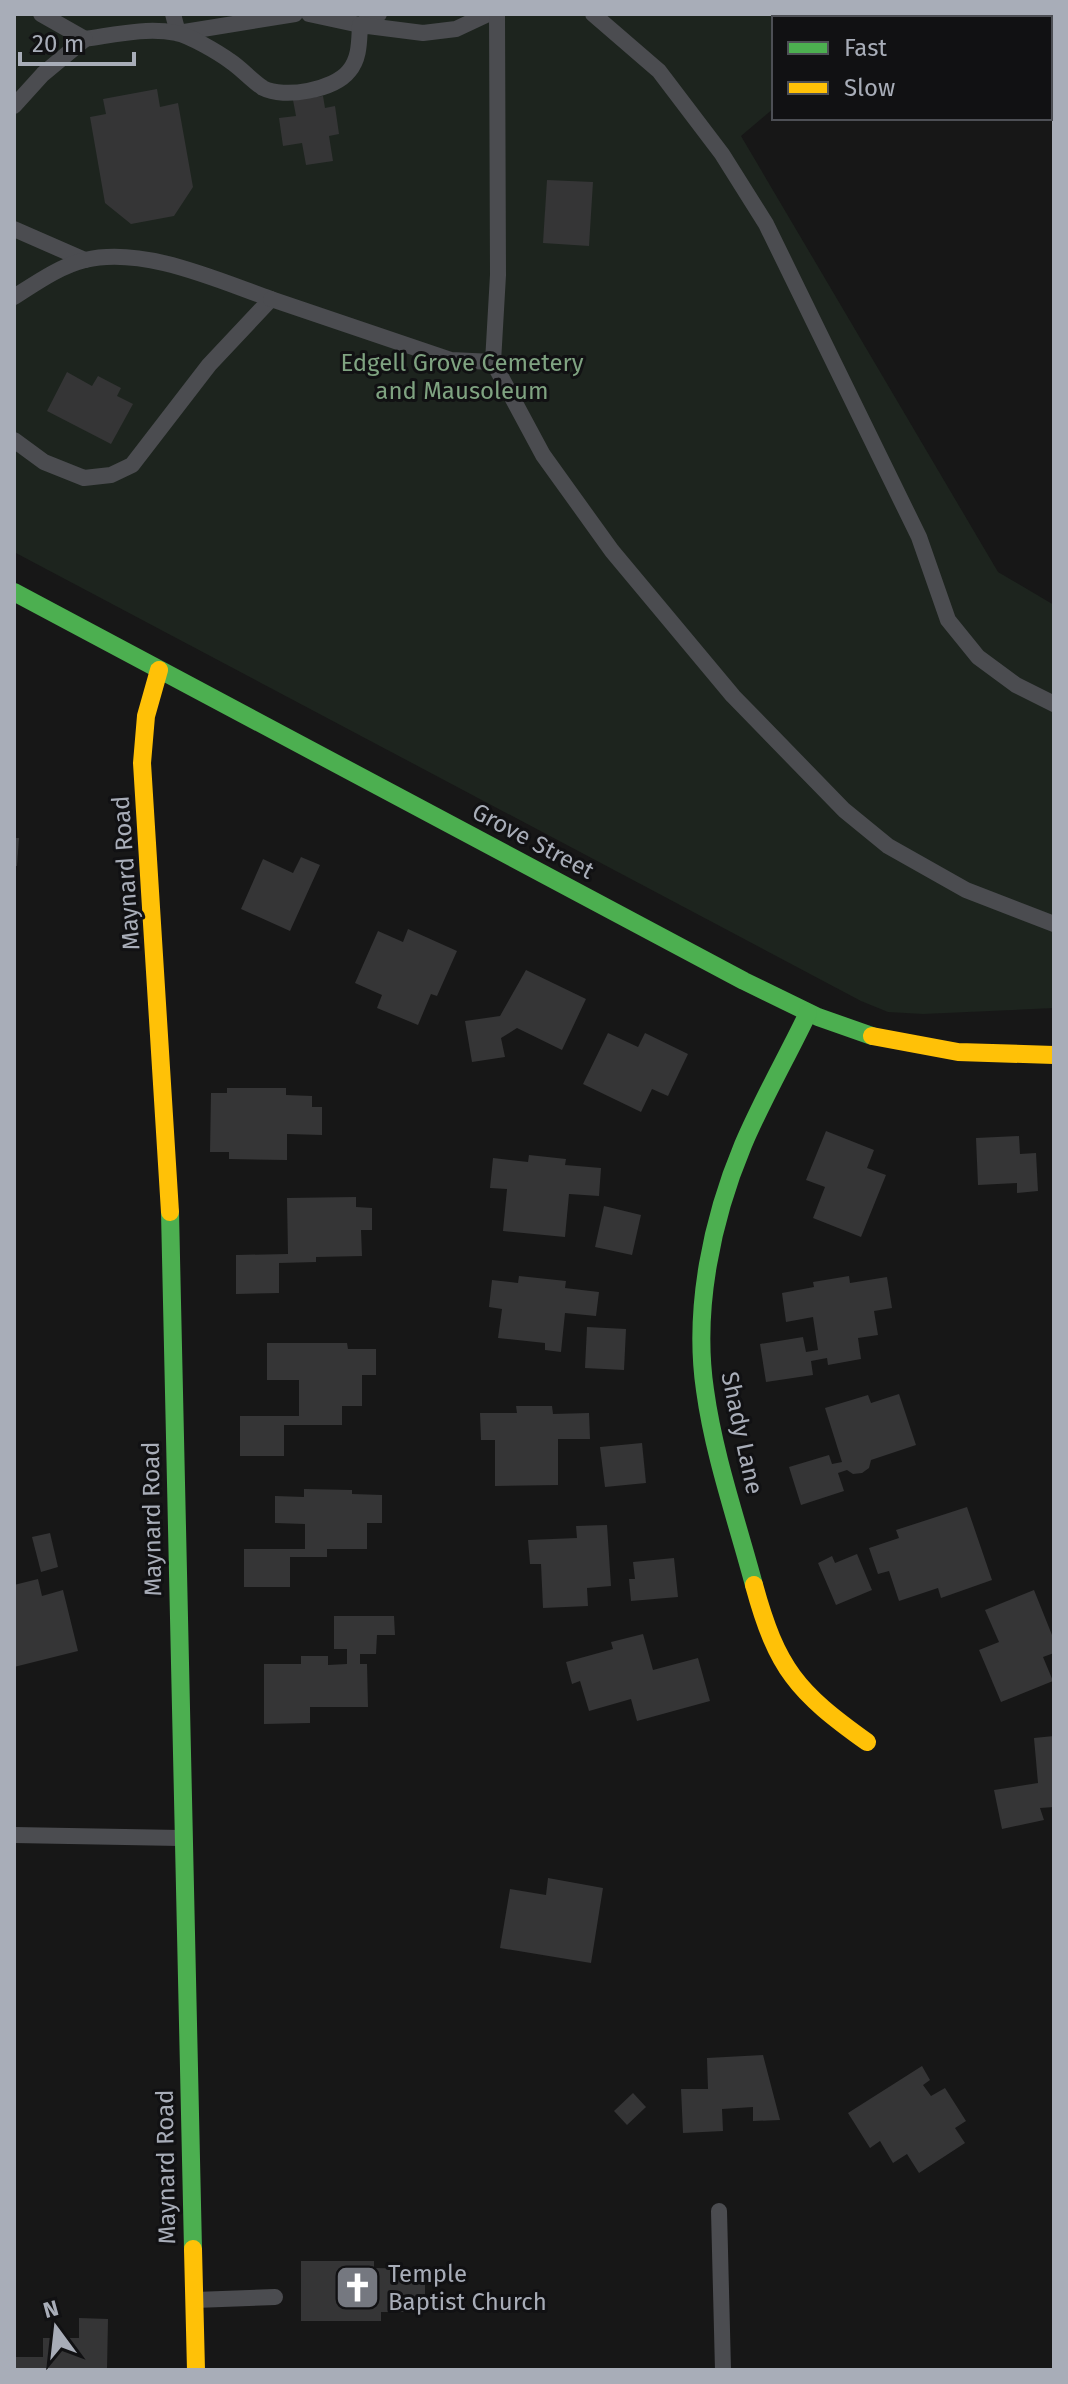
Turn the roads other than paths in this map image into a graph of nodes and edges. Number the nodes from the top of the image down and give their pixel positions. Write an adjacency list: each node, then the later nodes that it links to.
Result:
1 (41, 14): 11 (lane)
2 (173, 14): 10 (lane)
3 (295, 14): 10 (lane)
4 (309, 14): 9 (lane)
5 (379, 14): 9 (lane)
6 (488, 14): 9 (lane)
7 (497, 14): 17 (lane)
8 (593, 14): 21 (lane)
9 (360, 25): 10 (lane)
10 (178, 33): 11 (lane)
11 (85, 39): 12 (lane)
12 (14, 106)
13 (14, 229): 14 (lane)
14 (85, 260): 15 (lane); 16 (lane)
15 (14, 297)
16 (271, 299): 17 (lane); 18 (lane)
17 (493, 362): 22 (lane)
18 (14, 440)
19 (14, 592): 20 (street, Grove Street)
20 (159, 670): 23 (street, Grove Street); 27 (street, Maynard Road)
21 (1054, 704)
22 (1054, 924)
23 (808, 1013): 24 (street, Grove Street); 25 (street, Shady Lane)
24 (1054, 1055)
25 (867, 1742)
26 (14, 1835): 27 (lane)
27 (182, 1838): 30 (street, Maynard Road)
28 (719, 2211): 32 (lane)
29 (275, 2297): 30 (lane)
30 (194, 2300): 31 (street, Maynard Road)
31 (196, 2370)
32 (723, 2370)

